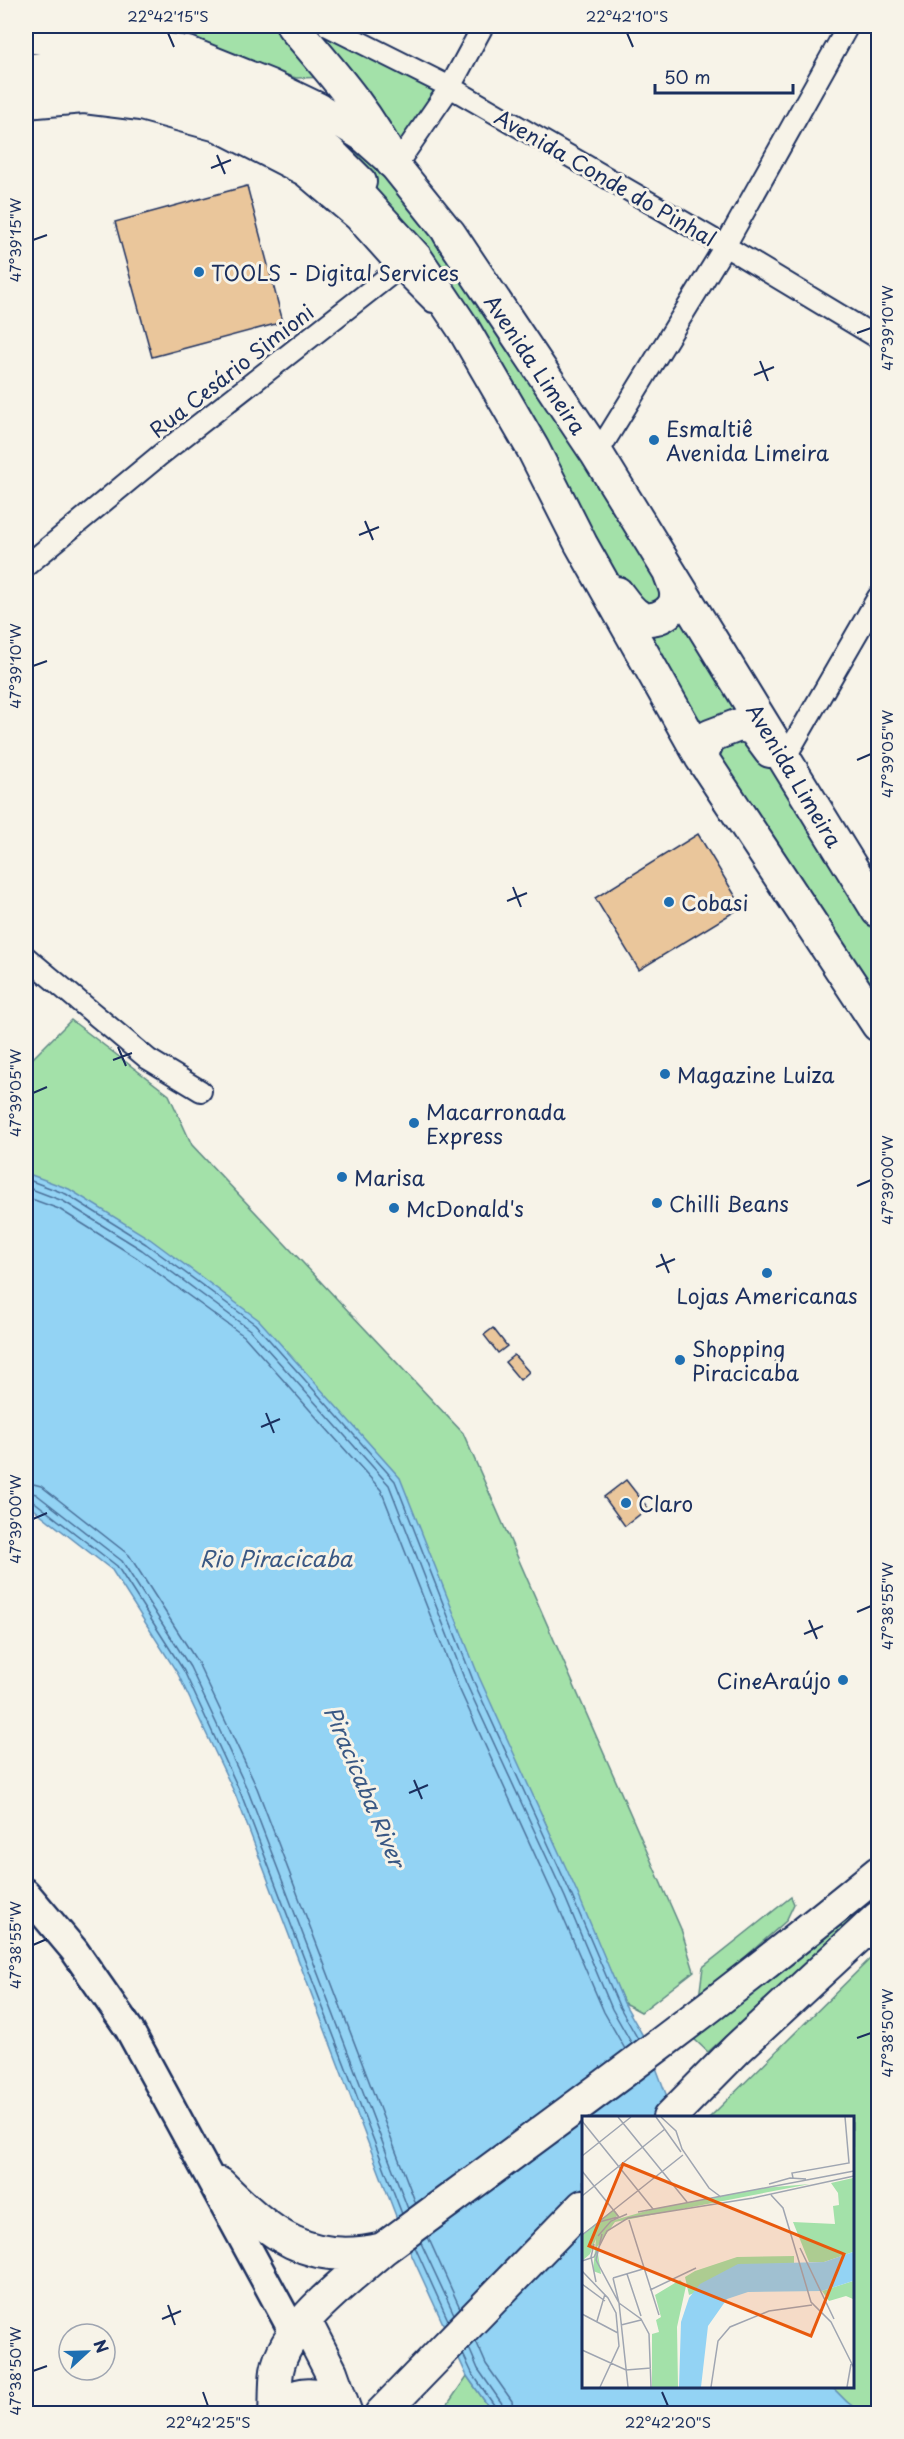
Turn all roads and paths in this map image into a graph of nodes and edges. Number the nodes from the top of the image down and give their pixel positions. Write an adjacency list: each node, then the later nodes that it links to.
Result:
1 (293, 26): 10 (highway)
2 (328, 26): 7 (street, Avenida Conde do Pinhal)
3 (483, 26): 7 (street)
4 (848, 26): 12 (street)
5 (26, 38): 10 (main road, Avenida Limeira)
6 (26, 69): 13 (main road, Avenida Limeira)
7 (450, 87): 10 (street); 12 (street, Avenida Conde do Pinhal)
8 (26, 90): 13 (highway, Avenida Limeira)
9 (26, 108): 13 (street)
10 (394, 164): 11 (main road, Avenida Limeira)
11 (449, 233): 15 (highway, Avenida Limeira)
12 (724, 246): 14 (street, Avenida Conde do Pinhal); 15 (street)
13 (408, 263): 16 (highway, Avenida Limeira); 17 (street, Rua Cesário Simioni)
14 (879, 338)
15 (597, 454): 18 (highway, Avenida Limeira)
16 (581, 544): 18 (highway); 20 (highway, Avenida Limeira)
17 (26, 566)
18 (670, 574): 21 (highway, Avenida Limeira)
19 (879, 597): 21 (street)
20 (701, 757): 22 (highway); 25 (highway, Avenida Limeira)
21 (785, 758): 22 (highway, Avenida Limeira)
22 (827, 829): 23 (highway, Avenida Limeira)
23 (879, 911)
24 (26, 957): 26 (street)
25 (879, 1025)
26 (201, 1090)
27 (879, 1873): 33 (highway)
28 (26, 1893): 31 (main road)
29 (879, 1918): 30 (highway)
30 (671, 2116)
31 (213, 2178): 33 (highway); 34 (main road)
32 (582, 2207): 35 (highway)
33 (383, 2249): 34 (highway)
34 (300, 2328): 36 (highway); 37 (highway)
35 (390, 2403)
36 (275, 2413): 37 (highway)
37 (345, 2414)

